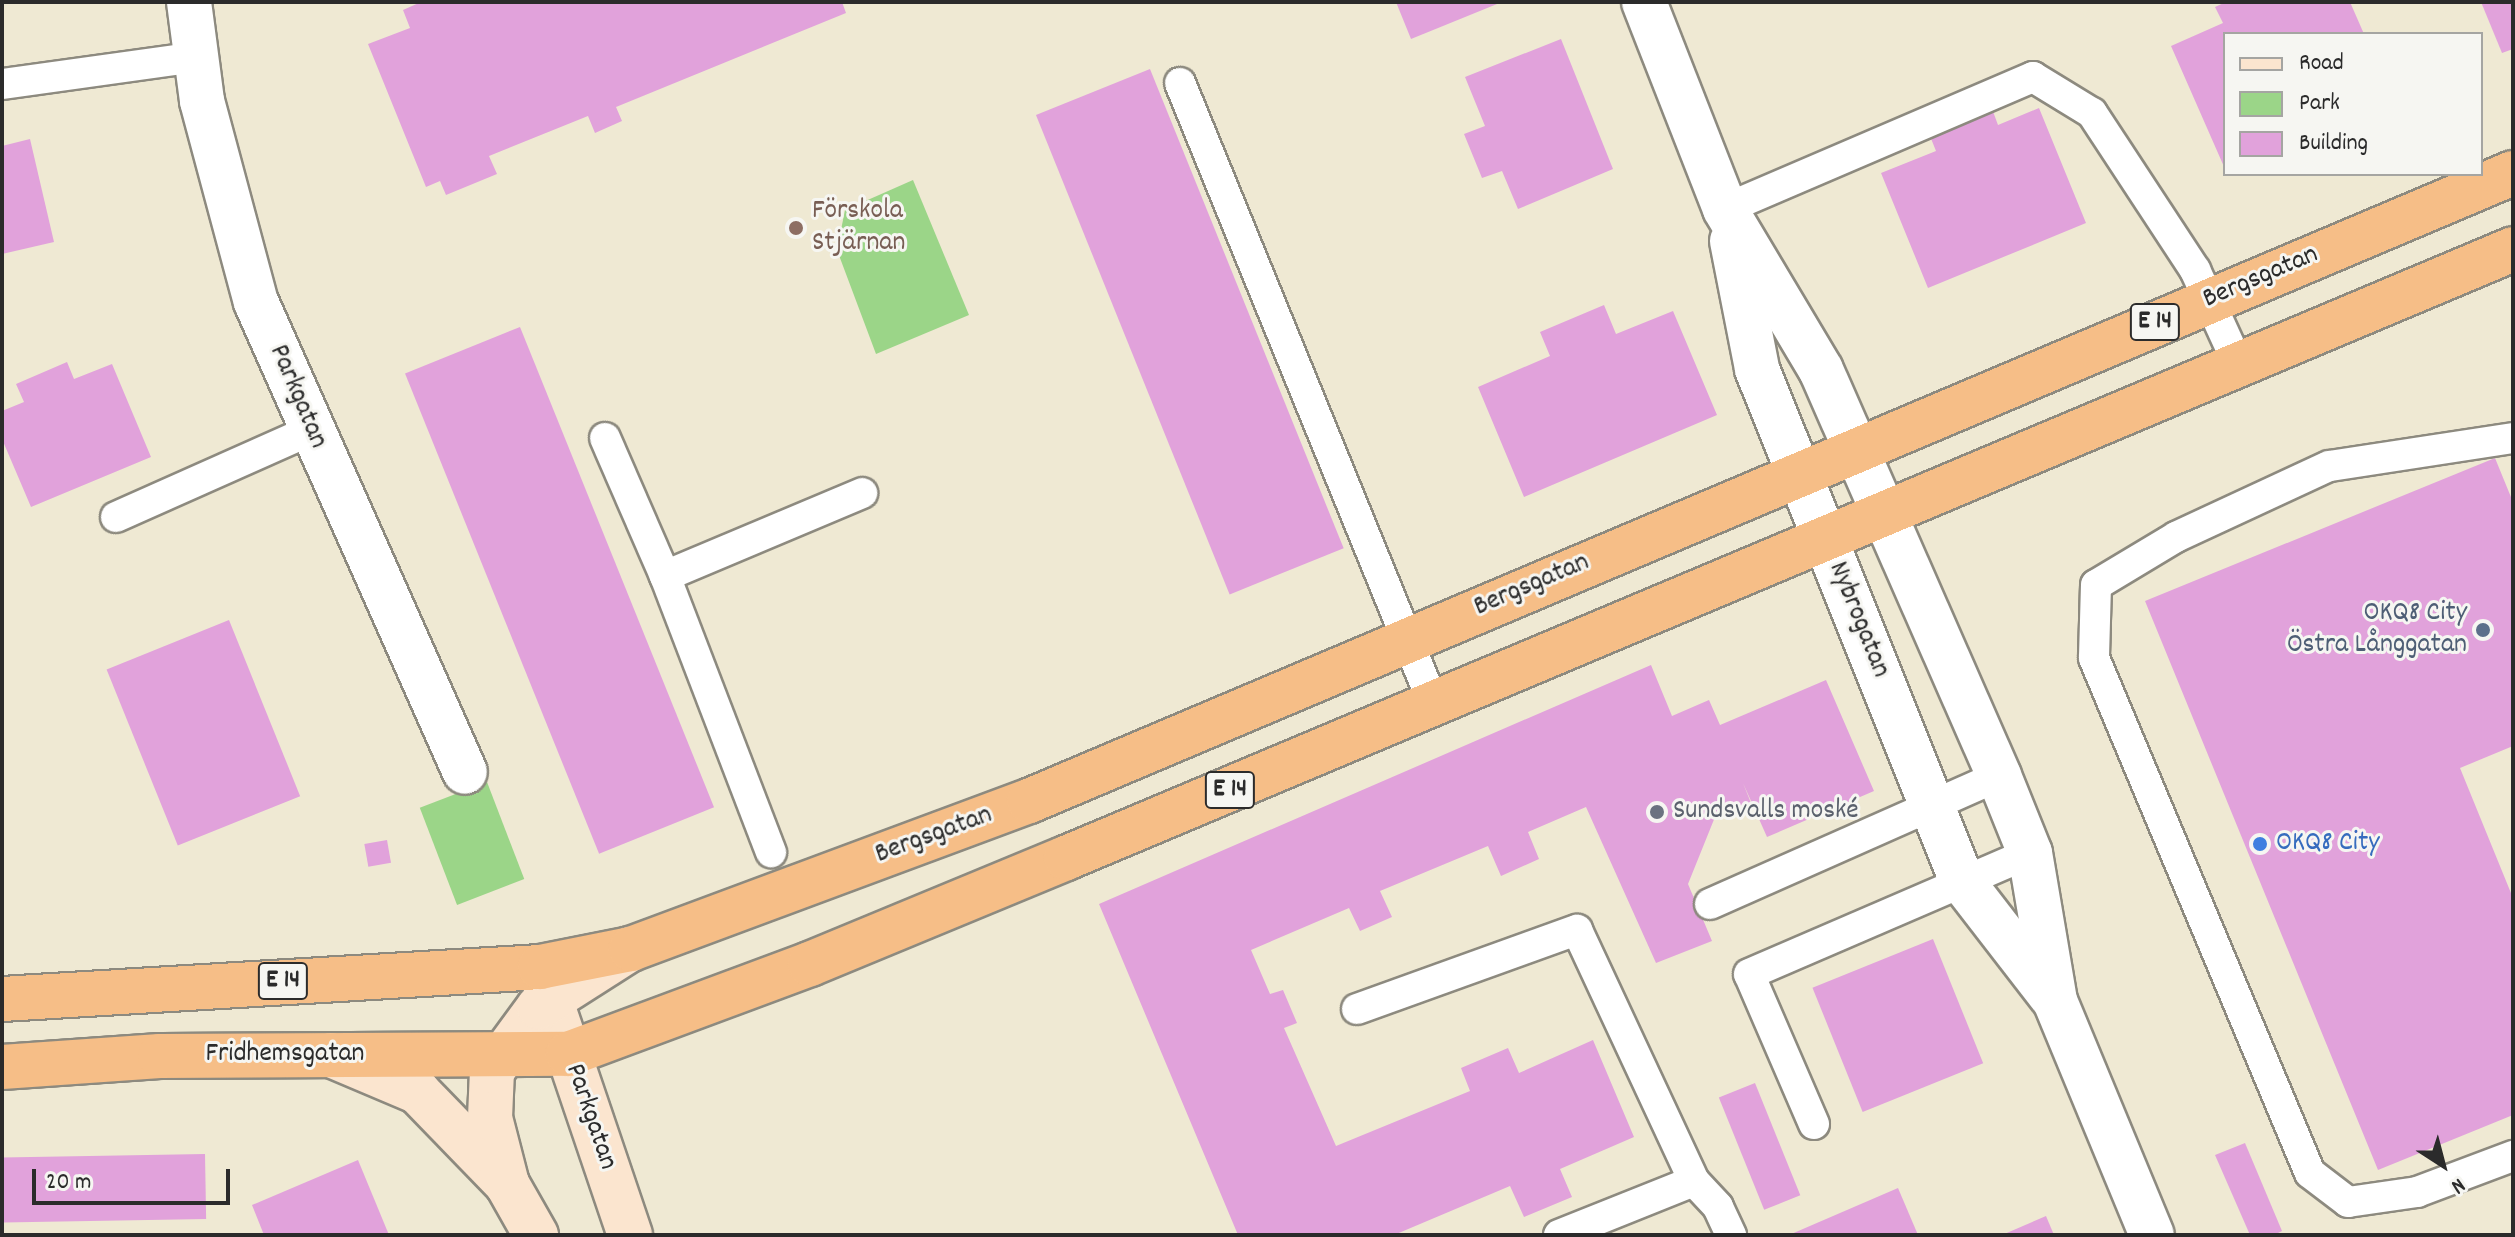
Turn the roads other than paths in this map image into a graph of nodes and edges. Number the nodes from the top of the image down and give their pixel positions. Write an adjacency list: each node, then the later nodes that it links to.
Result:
1 (189, 2): 3 (street, Parkgatan)
2 (1644, 2): 7 (street, Nybrogatan)
3 (196, 57): 5 (lane); 11 (street, Parkgatan)
4 (1180, 83): 21 (lane)
5 (2, 84)
6 (2513, 173): 9 (highway, Bergsgatan / E 14)
7 (1725, 209): 9 (lane); 14 (street, Nybrogatan); 15 (street, Nybrogatan)
8 (2513, 249): 10 (highway, E 14)
9 (2211, 299): 10 (lane); 14 (highway, Bergsgatan / E 14)
10 (2239, 366): 17 (highway, E 14)
11 (311, 430): 18 (lane); 23 (street, Parkgatan)
12 (605, 438): 20 (lane)
13 (2513, 438): 39 (lane)
14 (1859, 448): 15 (highway, Bergsgatan / E 14); 17 (street, Nybrogatan)
15 (1797, 474): 19 (street, Nybrogatan); 21 (highway, Bergsgatan / E 14)
16 (862, 493): 20 (lane)
17 (1887, 513): 19 (highway, E 14); 24 (street, Nybrogatan)
18 (116, 517)
19 (1826, 540): 22 (highway, E 14); 25 (street, Nybrogatan)
20 (665, 576): 26 (lane)
21 (1407, 639): 22 (lane); 30 (highway, Bergsgatan / E 14)
22 (1434, 705): 34 (highway, E 14)
23 (465, 772)
24 (1999, 776): 25 (lane); 27 (street, Nybrogatan)
25 (1931, 802): 28 (street, Nybrogatan); 29 (lane)
26 (771, 852)
27 (2030, 853): 28 (lane); 32 (street, Nybrogatan)
28 (1962, 881): 32 (street, Nybrogatan); 38 (lane)
29 (1710, 904)
30 (545, 983): 31 (highway, E 14); 34 (main road, Parkgatan); 36 (main road)
31 (10, 997)
32 (2055, 1001): 46 (street, Nybrogatan)
33 (1357, 1009): 40 (lane)
34 (568, 1054): 36 (highway, Fridhemsgatan / E 14); 43 (main road, Parkgatan)
35 (331, 1055): 36 (highway, Fridhemsgatan / E 14); 37 (highway, Fridhemsgatan / E 14); 41 (main road)
36 (504, 1055): 41 (main road)
37 (2, 1067)
38 (1814, 1124)
39 (2513, 1156)
40 (1694, 1181): 44 (lane); 45 (lane)
41 (507, 1184): 42 (main road)
42 (536, 1235)
43 (630, 1235)
44 (1559, 1235)
45 (1731, 1235)
46 (2152, 1235)

